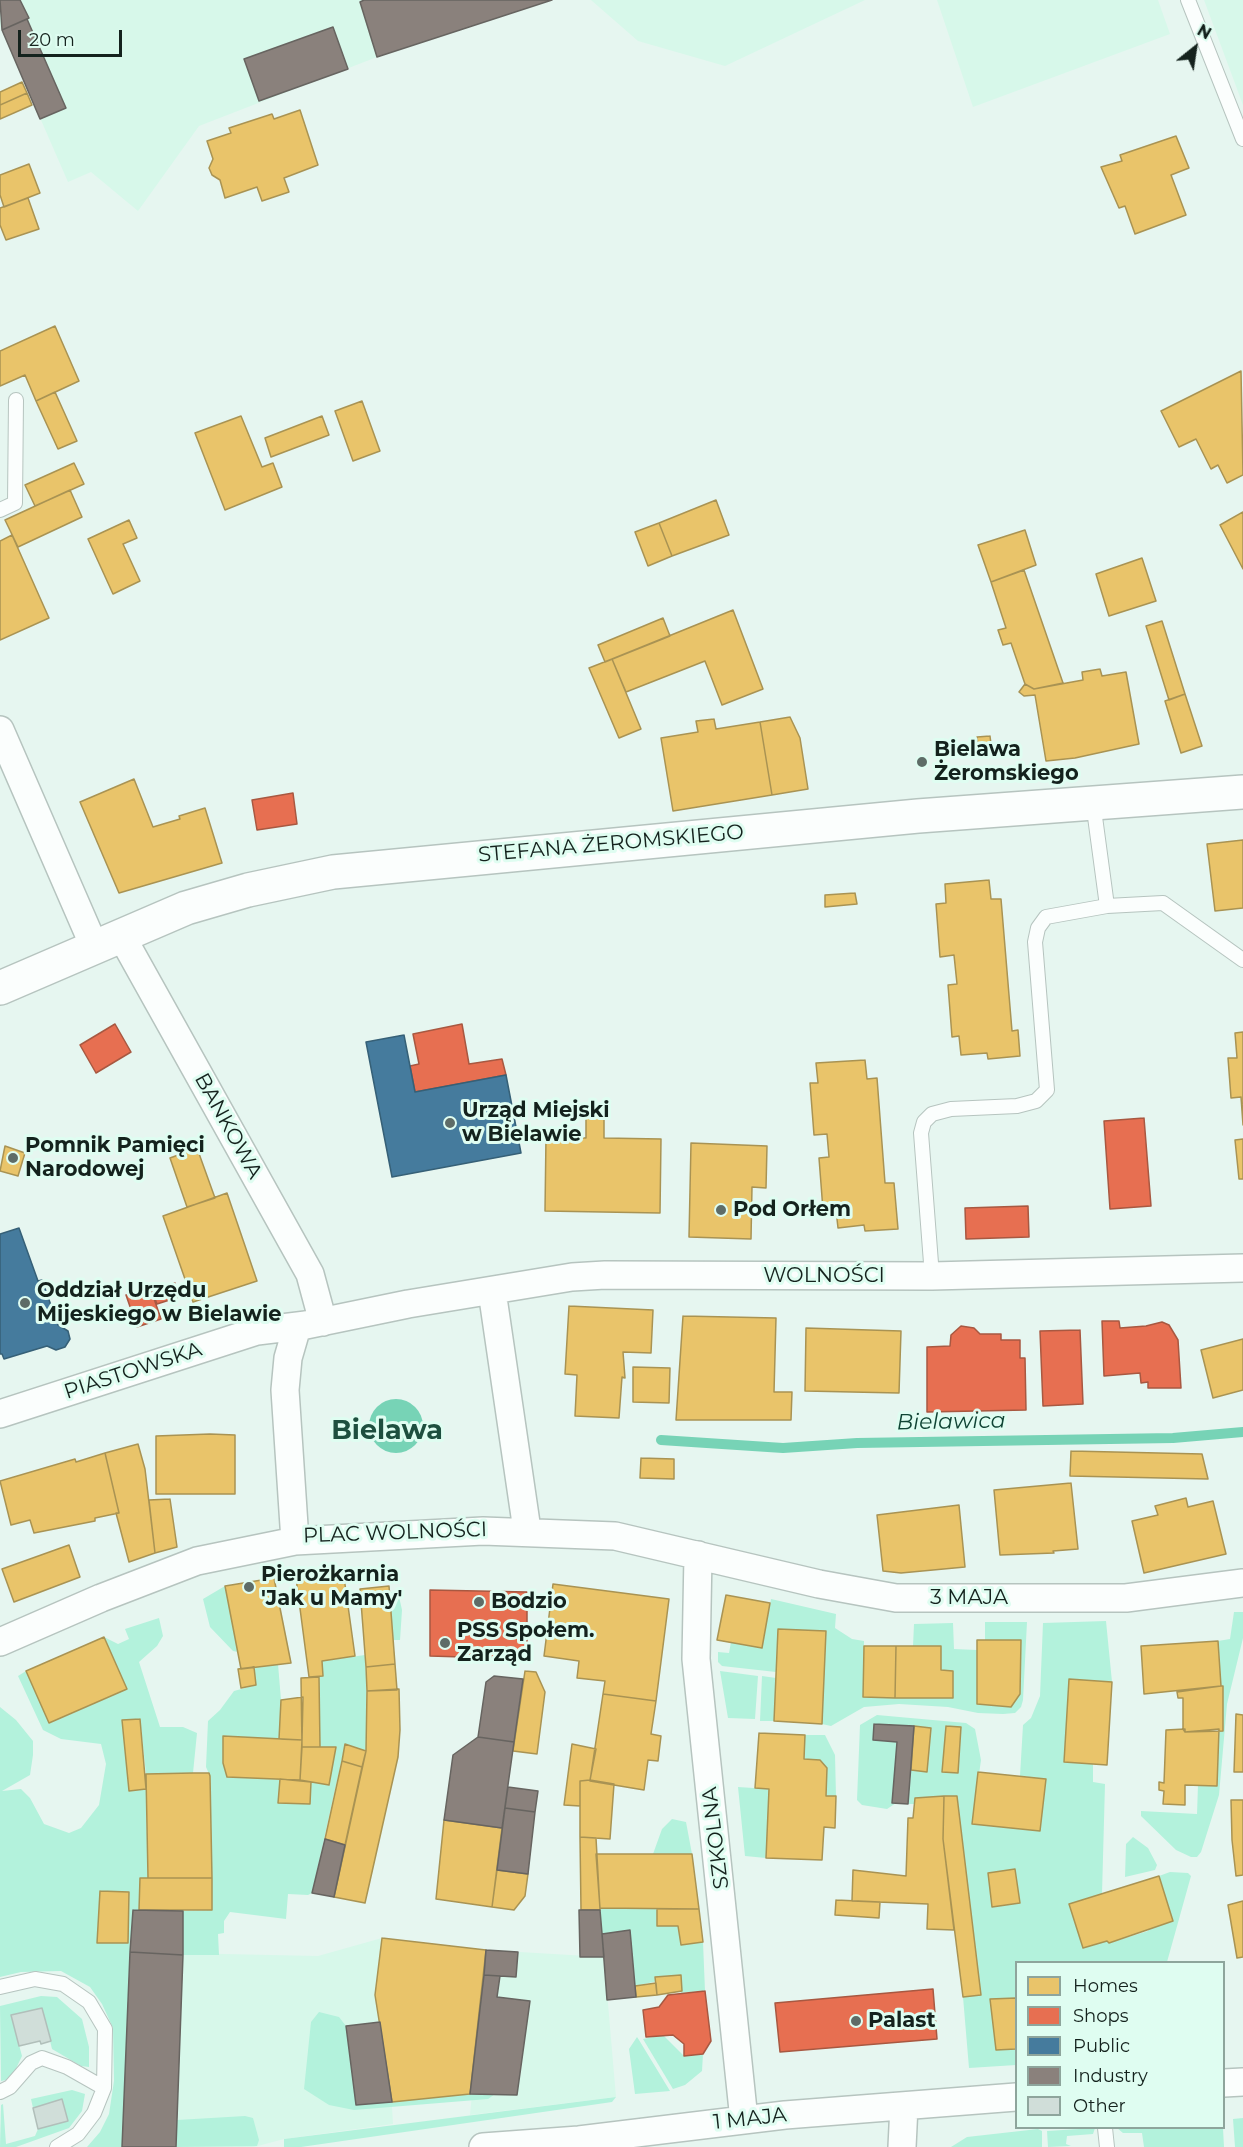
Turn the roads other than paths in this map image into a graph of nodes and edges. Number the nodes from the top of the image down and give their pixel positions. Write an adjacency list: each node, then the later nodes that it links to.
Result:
1 (1188, 0): 2 (lane)
2 (1243, 140)
3 (16, 400): 4 (lane)
4 (0, 510)
5 (0, 730): 9 (street, BANKOWA)
6 (1243, 792): 7 (street, STEFANA ŻEROMSKIEGO)
7 (1093, 801): 8 (lane); 9 (street, STEFANA ŻEROMSKIEGO)
8 (1107, 906): 10 (lane); 13 (lane)
9 (108, 940): 11 (street, STEFANA ŻEROMSKIEGO); 16 (street, BANKOWA)
10 (1243, 960)
11 (0, 988)
12 (1243, 1268): 13 (street, WOLNOŚCI)
13 (932, 1276): 14 (street, WOLNOŚCI)
14 (492, 1291): 15 (street, WOLNOŚCI); 19 (street)
15 (408, 1304): 16 (street, PIASTOWSKA)
16 (323, 1322): 17 (street, PIASTOWSKA)
17 (297, 1327): 18 (street, PIASTOWSKA); 20 (street, PLAC WOLNOŚCI)
18 (0, 1414)
19 (527, 1530): 20 (street, PLAC WOLNOŚCI); 21 (street, PLAC WOLNOŚCI)
20 (295, 1541): 23 (street)
21 (698, 1555): 22 (street, 3 MAJA); 31 (street, SZKOLNA)
22 (1243, 1583)
23 (0, 1642)
24 (0, 1987): 27 (lane)
25 (1243, 2082): 26 (street)
26 (1225, 2083)
27 (104, 2088): 28 (lane); 34 (lane)
28 (0, 2091)
29 (1015, 2097): 30 (street, 1 MAJA)
30 (904, 2106): 31 (street, 1 MAJA); 35 (street)
31 (744, 2120): 33 (street, 1 MAJA)
32 (1105, 2129): 36 (lane)
33 (491, 2146)
34 (57, 2147)
35 (902, 2147)
36 (1107, 2147)

